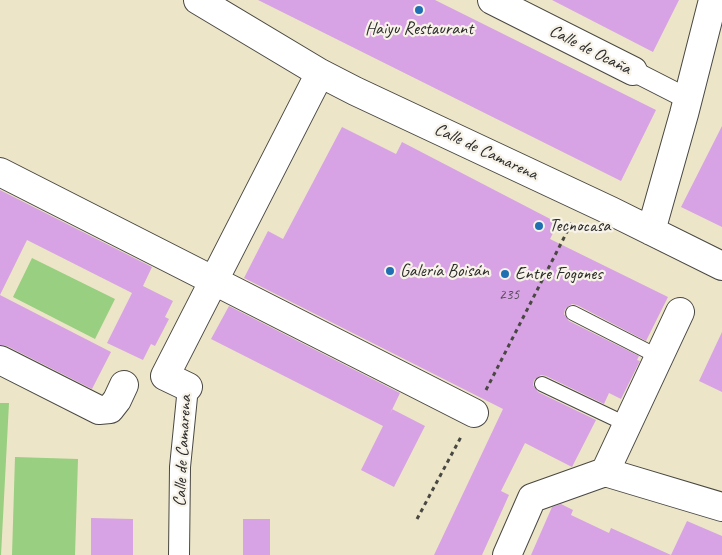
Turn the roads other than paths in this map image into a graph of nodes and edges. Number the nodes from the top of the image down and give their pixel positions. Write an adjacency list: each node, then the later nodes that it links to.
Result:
1 (492, 0): 4 (street, Calle de Ocaña)
2 (713, 0): 6 (street)
3 (207, 2): 5 (street, Calle de Camarena)
4 (633, 71): 6 (street, Calle de Ocaña)
5 (320, 73): 8 (street, Calle de Camarena); 10 (street, Calle de Camarena)
6 (688, 99): 8 (street)
7 (0, 172): 10 (street)
8 (651, 231): 9 (street, Calle de Camarena)
9 (722, 266)
10 (213, 282): 17 (street, Calle de Camarena); 18 (street)
11 (680, 312): 13 (street)
12 (573, 313): 13 (lane)
13 (659, 357): 19 (street)
14 (0, 360): 16 (street)
15 (542, 384): 19 (lane)
16 (124, 385)
17 (188, 387): 22 (street, Calle de Camarena)
18 (474, 413)
19 (628, 425): 20 (street)
20 (605, 472): 21 (street); 23 (street)
21 (722, 508)
22 (179, 555)
23 (507, 555)

